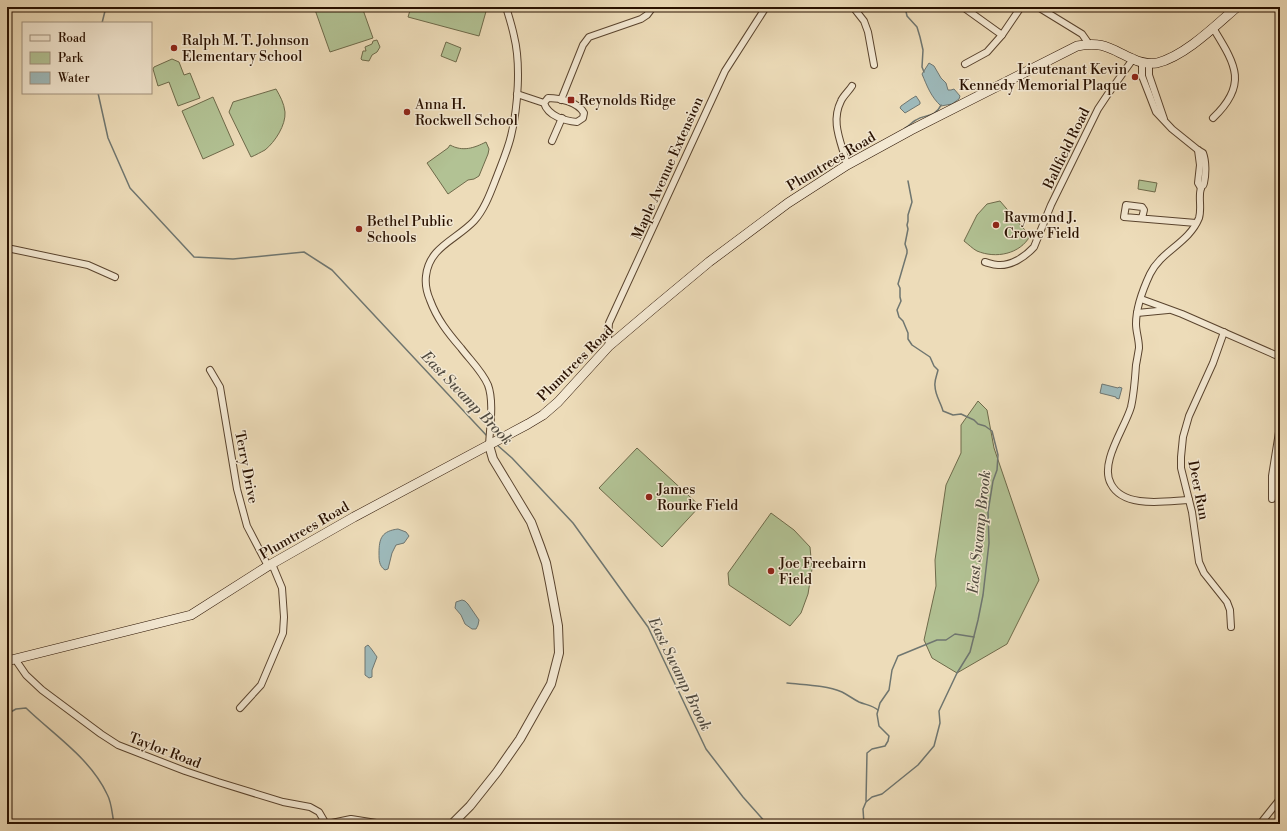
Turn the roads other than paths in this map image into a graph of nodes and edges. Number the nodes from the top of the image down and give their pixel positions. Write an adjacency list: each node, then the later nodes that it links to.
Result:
1 (506, 7): 16 (street)
2 (653, 7): 17 (street)
3 (766, 7): 32 (street, Maple Avenue Extension)
4 (853, 7): 14 (street)
5 (963, 7): 10 (street)
6 (1021, 7): 10 (street)
7 (1038, 7): 11 (street)
8 (1237, 7): 9 (main road)
9 (1213, 28): 12 (main road); 20 (street)
10 (1002, 36): 13 (street)
11 (1089, 44): 12 (main road); 22 (main road, Plumtrees Road)
12 (1142, 61): 24 (street); 26 (street, Ballfield Road)
13 (965, 64)
14 (874, 65)
15 (852, 86): 22 (street)
16 (517, 94): 18 (street); 36 (street)
17 (561, 100): 18 (street); 19 (street)
18 (544, 103): 19 (street)
19 (562, 118): 21 (street)
20 (1213, 118)
21 (552, 141)
22 (847, 165): 32 (main road, Plumtrees Road)
23 (1142, 218): 24 (street)
24 (1196, 223): 28 (street)
25 (7, 248): 27 (street)
26 (985, 262)
27 (115, 277)
28 (1141, 299): 29 (street); 30 (street)
29 (1170, 309): 30 (street); 31 (street)
30 (1137, 313): 38 (street)
31 (1224, 332): 33 (street); 38 (street, Deer Run)
32 (609, 346): 36 (main road, Plumtrees Road)
33 (1280, 357)
34 (210, 370): 39 (street, Terry Drive)
35 (1280, 426): 37 (street)
36 (489, 444): 39 (main road, Plumtrees Road); 47 (street)
37 (1272, 499)
38 (1190, 500): 40 (street, Deer Run)
39 (270, 565): 41 (main road, Plumtrees Road); 42 (street, Terry Drive)
40 (1232, 627)
41 (11, 660): 44 (street, Taylor Road)
42 (240, 708)
43 (1280, 799): 48 (street)
44 (326, 824)
45 (332, 824): 46 (street)
46 (376, 824)
47 (452, 824)
48 (1260, 824)

